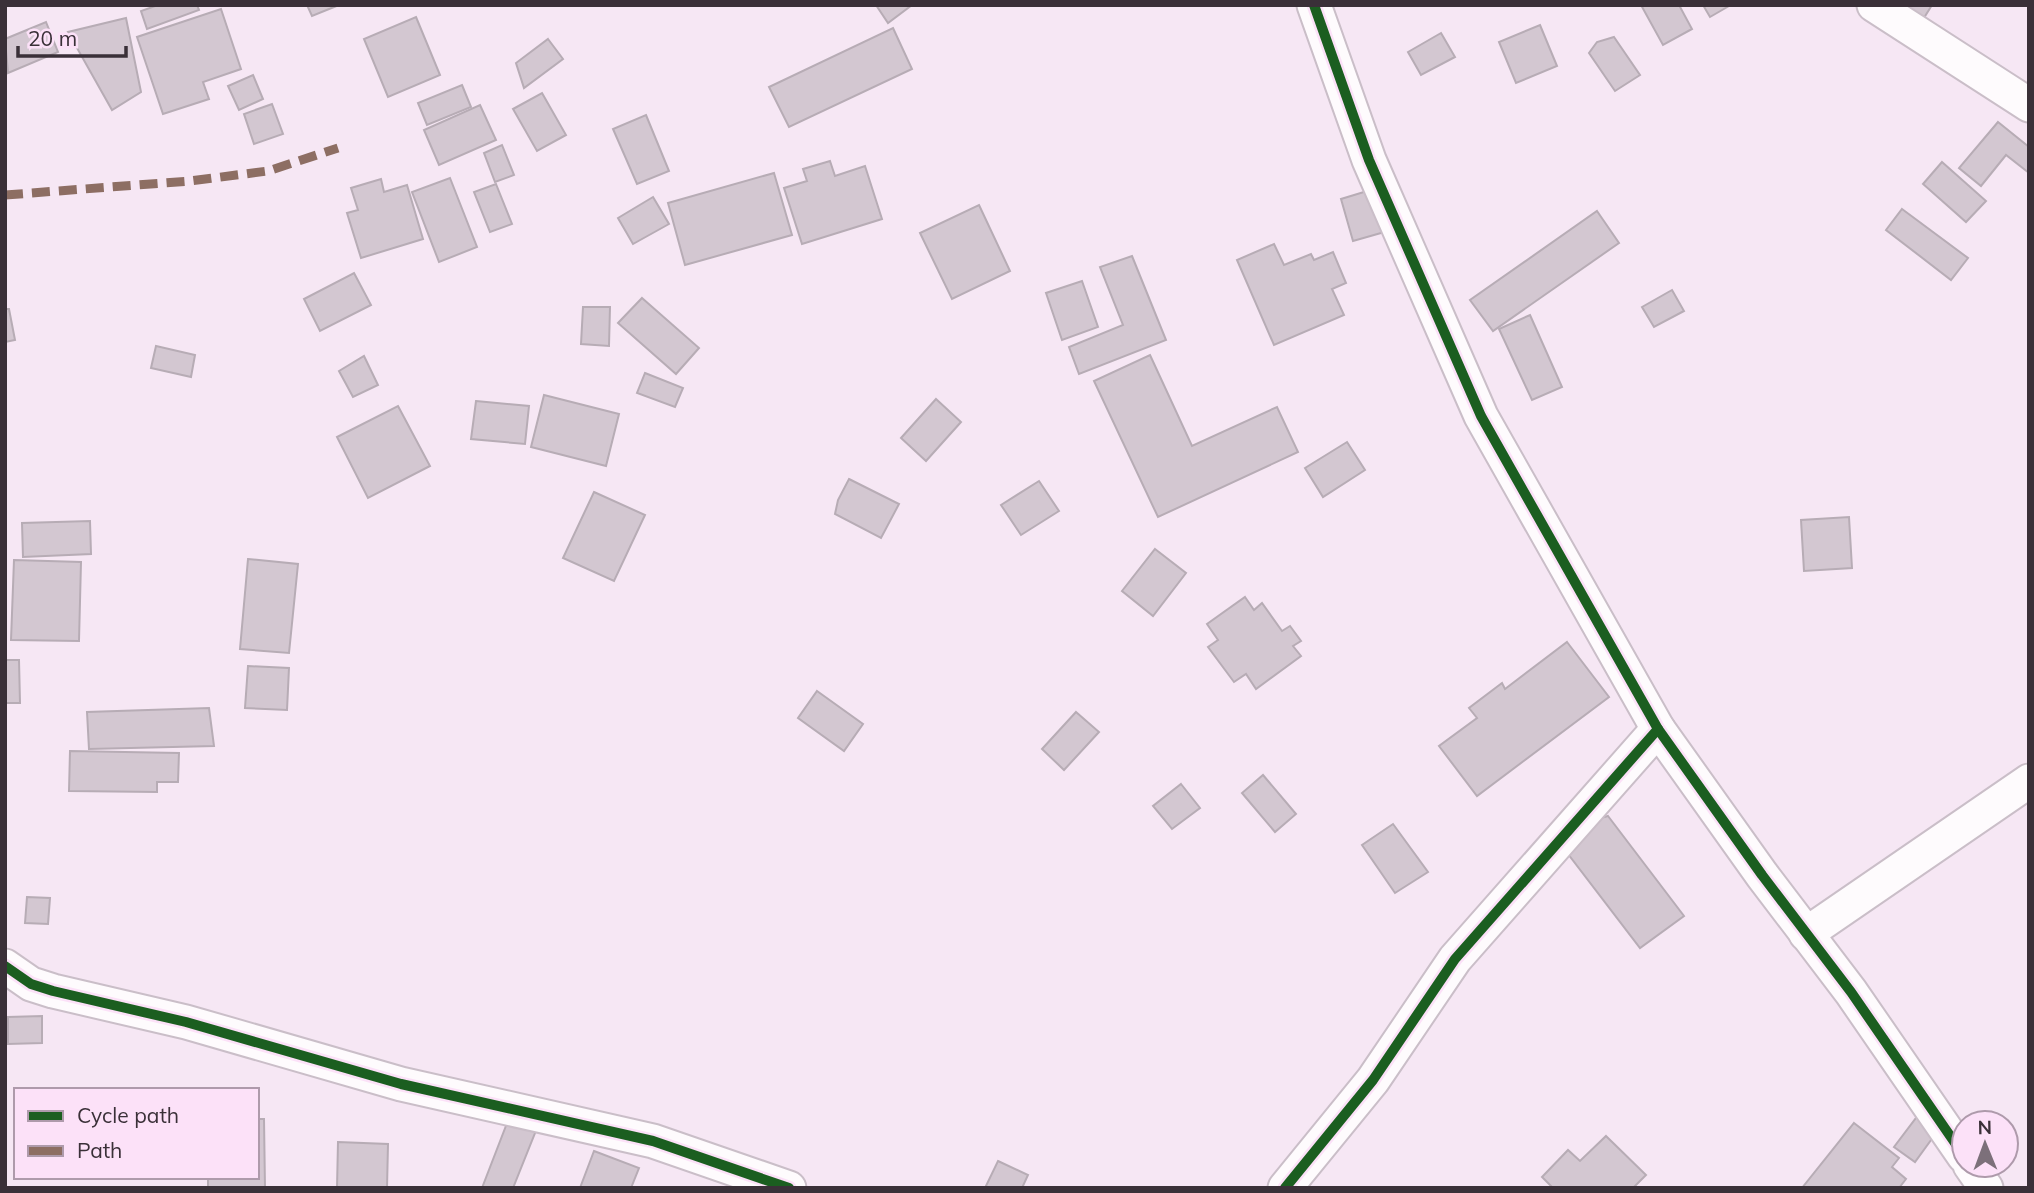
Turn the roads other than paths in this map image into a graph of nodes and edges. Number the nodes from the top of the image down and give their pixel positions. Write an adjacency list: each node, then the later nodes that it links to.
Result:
1 (1314, 5): 4 (street)
2 (1874, 5): 3 (street)
3 (2029, 104)
4 (1658, 729): 6 (street); 10 (street)
5 (2029, 780): 6 (street)
6 (1806, 934): 8 (street)
7 (5, 966): 9 (street)
8 (1950, 1136)
9 (789, 1188)
10 (1285, 1188)

